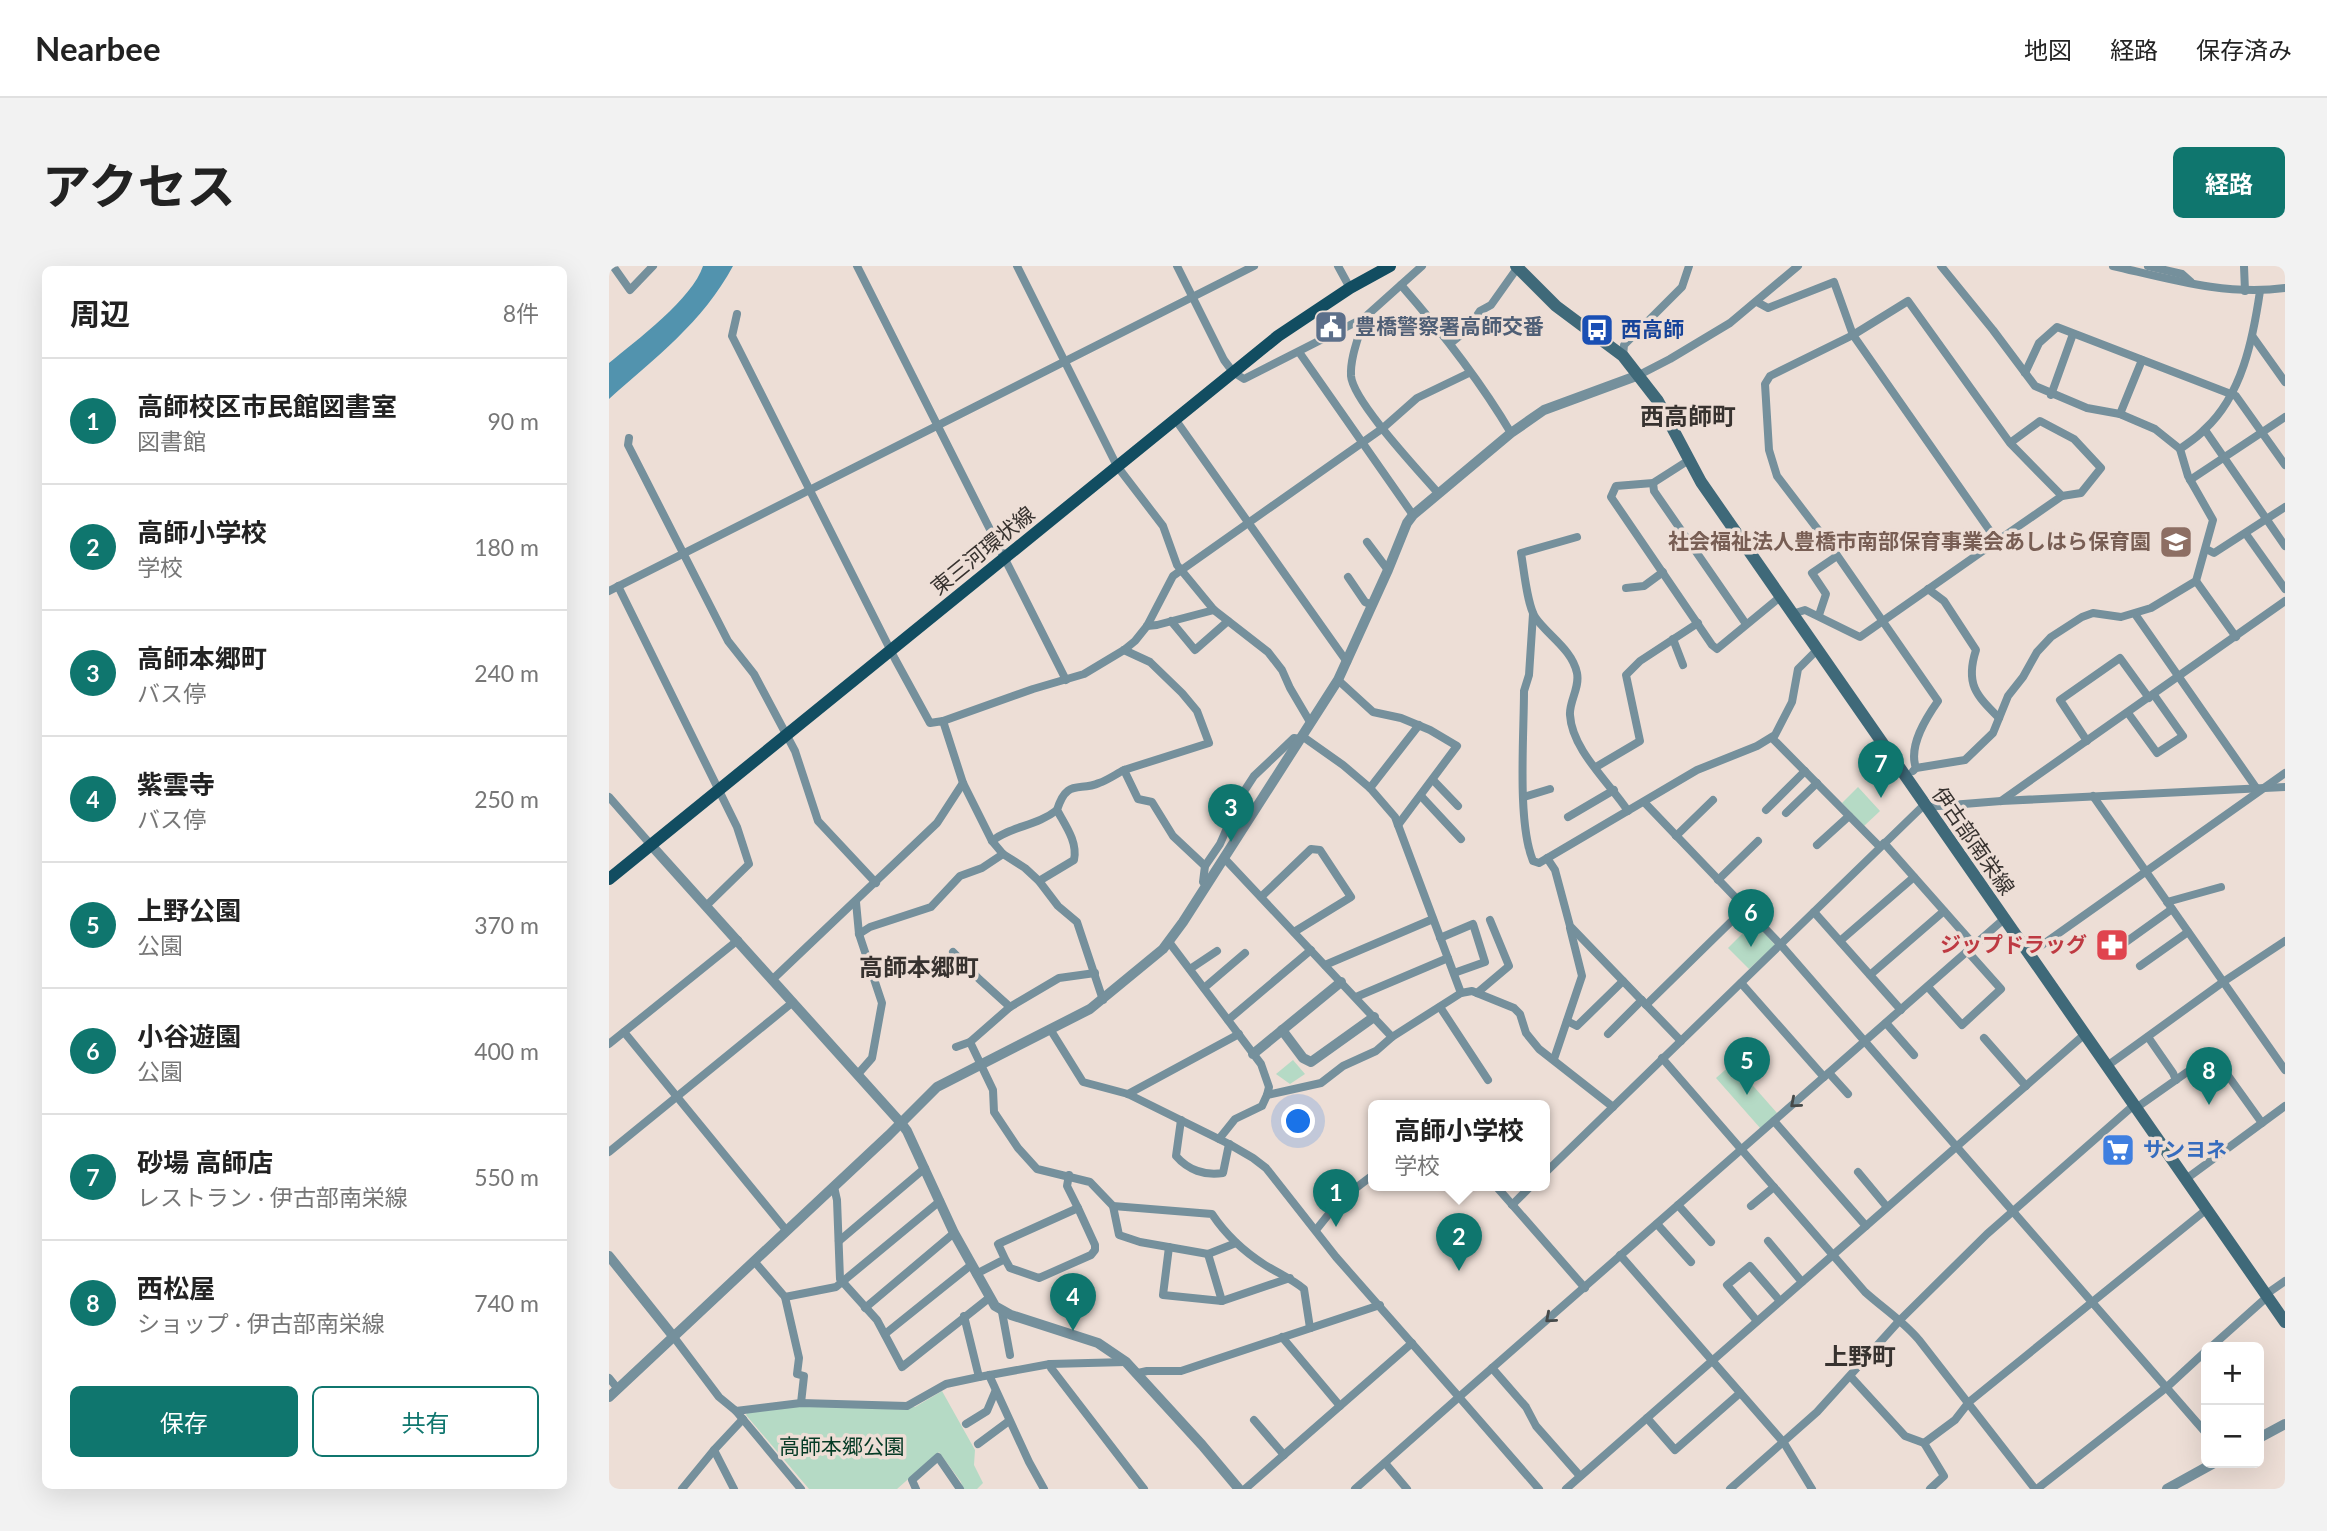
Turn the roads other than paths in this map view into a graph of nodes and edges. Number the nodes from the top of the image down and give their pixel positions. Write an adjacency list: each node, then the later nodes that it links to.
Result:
1 (613, 266): 2 (street)
2 (653, 266)
3 (857, 266): 45 (street)
4 (1017, 266): 34 (street)
5 (1177, 266): 23 (street)
6 (1254, 266): 23 (street)
7 (1338, 266): 19 (street)
8 (1391, 266): 19 (main road, 東三河環状線)
9 (1422, 266): 18 (street)
10 (1689, 266): 32 (street)
11 (1798, 266): 24 (street)
12 (1941, 266): 37 (street)
13 (2113, 266): 17 (street)
14 (2148, 266): 17 (street)
15 (2244, 266): 21 (street)
16 (1517, 267): 30 (street); 32 (main road)
17 (2193, 284): 21 (street)
18 (1401, 285): 26 (street); 30 (street)
19 (1350, 288): 35 (main road, 東三河環状線)
20 (2285, 288): 22 (street)
21 (2245, 291): 22 (street)
22 (2260, 291): 29 (street)
23 (1193, 297): 34 (street); 35 (street)
24 (1757, 302): 28 (street); 38 (street)
25 (737, 314): 60 (street)
26 (1364, 318): 31 (street); 46 (street)
27 (2073, 334): 33 (street); 37 (street); 41 (street)
28 (1853, 335): 52 (street); 69 (street); 74 (street)
29 (2253, 337): 39 (street); 40 (street)
30 (1451, 343): 36 (street)
31 (1299, 352): 35 (street); 51 (street)
32 (1623, 356): 38 (main road)
33 (2142, 360): 40 (street); 42 (street)
34 (1065, 361): 45 (street); 57 (street)
35 (1233, 372): 44 (main road, 東三河環状線)
36 (1469, 373): 46 (street); 49 (street)
37 (2025, 373): 41 (street)
38 (1639, 375): 49 (street); 55 (main road, 伊古部南栄線)
39 (2285, 382)
40 (2231, 393): 47 (street); 48 (street)
41 (2051, 395): 42 (street)
42 (2120, 414): 53 (street)
43 (2285, 417): 48 (street)
44 (1175, 419): 57 (main road, 東三河環状線); 66 (street)
45 (937, 425): 60 (street); 75 (street)
46 (1383, 428): 51 (street); 61 (street)
47 (2205, 430): 53 (street); 54 (street)
48 (2262, 432): 54 (street); 56 (street)
49 (1511, 433): 61 (street)
50 (629, 438): 73 (street)
51 (1362, 443): 64 (street); 66 (street)
52 (2010, 443): 62 (street); 62 (street)
53 (2180, 449): 58 (street)
54 (2224, 457): 58 (street); 65 (street)
55 (1689, 460): 59 (street); 86 (main road, 伊古部南栄線)
56 (2285, 465)
57 (1117, 466): 75 (main road, 東三河環状線); 76 (street)
58 (2190, 480): 72 (street)
59 (1653, 482): 78 (street); 98 (street)
60 (810, 490): 73 (street); 102 (street)
61 (1438, 493): 64 (street)
62 (2062, 496): 69 (street)
63 (2285, 508): 65 (street)
64 (1413, 515): 77 (street)
65 (2267, 519): 67 (street); 71 (street)
66 (1248, 523): 76 (street); 105 (street)
67 (2246, 534): 72 (street); 84 (street)
68 (1577, 537): 90 (street)
69 (1997, 541): 83 (street)
70 (1367, 542): 77 (street)
71 (2285, 546)
72 (2206, 549): 80 (street)
73 (683, 554): 81 (street); 116 (street)
74 (1837, 555): 93 (street); 96 (street)
75 (1005, 557): 102 (main road, 東三河環状線); 108 (street)
76 (1183, 569): 89 (street); 99 (street)
77 (1388, 570): 88 (street)
78 (1663, 572): 82 (street); 97 (street)
79 (1348, 577): 88 (street)
80 (2196, 581): 92 (street); 100 (street)
81 (618, 586): 85 (street); 131 (street)
82 (1626, 588)
83 (1928, 589): 96 (street); 112 (street)
84 (2285, 589)
85 (609, 591)
86 (1780, 597): 91 (main road, 伊古部南栄線); 98 (street)
87 (2285, 601): 100 (street)
88 (1373, 605): 105 (street)
89 (1214, 610): 94 (street); 95 (street)
90 (1533, 614): 120 (street); 138 (street)
91 (1792, 614): 93 (street); 104 (main road, 伊古部南栄線)
92 (2135, 614): 107 (street); 112 (street)
93 (1819, 615): 96 (street)
94 (1171, 621): 95 (street); 99 (street)
95 (1228, 621): 114 (street)
96 (1883, 621): 121 (street)
97 (1698, 623): 98 (street); 101 (street)
98 (1746, 624)
99 (1147, 626): 103 (street)
100 (2236, 637): 107 (street)
101 (1673, 639): 106 (street); 120 (street)
102 (891, 650): 113 (street); 116 (main road, 東三河環状線)
103 (1124, 650): 108 (street); 122 (street)
104 (1817, 650): 118 (street); 125 (main road, 伊古部南栄線)
105 (1347, 663): 109 (street)
106 (1683, 665)
107 (2179, 678): 110 (street); 133 (street)
108 (1066, 680): 113 (street)
109 (1338, 680): 114 (street); 115 (street)
110 (2151, 697): 111 (street); 111 (street); 119 (street)
111 (2128, 713): 119 (street)
112 (1999, 718): 121 (street)
113 (943, 721): 127 (street)
114 (1310, 722): 117 (street)
115 (1419, 725): 126 (street); 130 (street)
116 (787, 735): 131 (main road, 東三河環状線); 167 (street)
117 (1301, 737): 130 (street); 159 (street); 161 (street)
118 (1772, 738): 123 (street); 141 (street)
119 (2087, 741): 140 (street)
120 (1596, 767): 134 (street)
121 (1916, 768): 125 (street)
122 (1124, 770): 144 (street); 161 (street)
123 (1805, 771): 128 (street); 145 (street)
124 (2285, 773): 133 (street)
125 (1906, 778): 143 (main road, 伊古部南栄線)
126 (1433, 780): 135 (street); 142 (street)
127 (963, 783): 153 (street); 167 (street)
128 (1817, 783): 147 (street); 148 (street)
129 (2285, 787): 133 (street)
130 (1370, 788): 150 (street)
131 (719, 789): 155 (main road, 東三河環状線); 172 (street)
132 (1550, 789): 138 (street)
133 (2261, 789): 136 (street); 162 (street)
134 (1614, 790): 146 (street); 149 (street)
135 (1421, 796): 150 (street); 152 (street)
136 (2093, 796): 140 (street); 162 (street)
137 (609, 797): 155 (street)
138 (1524, 797): 160 (street)
139 (1713, 800): 151 (street)
140 (2001, 801): 143 (street)
141 (1644, 802): 146 (street); 151 (street)
142 (1458, 806)
143 (1925, 806): 157 (street); 178 (main road, 伊古部南栄線)
144 (1057, 810): 153 (street); 166 (street)
145 (1766, 810)
146 (1628, 811): 160 (street)
147 (1786, 813)
148 (1849, 816): 156 (street); 157 (street)
149 (1568, 817)
150 (1398, 825): 177 (street)
151 (1676, 836): 165 (street)
152 (1461, 839)
153 (992, 841): 158 (street)
154 (1758, 841): 165 (street)
155 (651, 845): 164 (main road, 東三河環状線); 172 (street)
156 (1817, 845)
157 (1882, 845): 163 (street); 176 (street)
158 (1003, 854): 166 (street); 183 (street)
159 (1224, 858): 168 (street); 170 (street)
160 (1547, 858): 180 (street)
161 (1205, 866): 168 (street)
162 (2145, 870): 173 (street); 196 (street)
163 (1914, 877): 175 (street); 186 (street)
164 (609, 879)
165 (1718, 880): 174 (street)
166 (1039, 881): 201 (street)
167 (876, 883): 171 (street)
168 (1207, 885): 187 (street)
169 (2221, 887): 173 (street)
170 (1261, 897): 181 (street); 181 (street)
171 (856, 902): 183 (street); 204 (street)
172 (706, 906): 185 (street)
173 (2170, 906): 182 (street); 190 (street)
174 (1745, 908): 189 (street); 216 (street)
175 (1944, 911): 191 (street); 203 (street)
176 (1814, 912): 186 (street); 189 (street)
177 (1433, 919): 184 (street); 198 (street)
178 (2004, 919): 191 (street); 196 (main road, 伊古部南栄線)
179 (1490, 920): 212 (street)
180 (1570, 926): 205 (street); 222 (street)
181 (1294, 932): 192 (street)
182 (2188, 932): 199 (street); 207 (street)
183 (859, 934): 247 (street)
184 (1440, 938): 197 (street); 202 (street)
185 (738, 940): 204 (street); 226 (street)
186 (1840, 941): 203 (street)
187 (1169, 942): 200 (street); 214 (street)
188 (2285, 942): 207 (street)
189 (1780, 944): 208 (street); 235 (street)
190 (2119, 947)
191 (1971, 949): 209 (street); 209 (street)
192 (1311, 950): 198 (street); 221 (street)
193 (1217, 951): 200 (street)
194 (953, 952): 217 (street)
195 (1245, 953): 210 (street)
196 (2028, 955): 229 (main road, 伊古部南栄線)
197 (1448, 958): 202 (street); 213 (street)
198 (1325, 965): 206 (street)
199 (2140, 965)
200 (1189, 969): 210 (street)
201 (1095, 973): 214 (street); 217 (street)
202 (1454, 973): 211 (street)
203 (1870, 975): 219 (street)
204 (773, 979): 215 (street)
205 (1623, 981): 216 (street); 222 (street)
206 (1341, 982): 213 (street); 225 (street)
207 (2223, 982): 231 (street); 246 (street)
208 (1741, 983): 233 (street); 248 (street)
209 (1928, 987): 219 (street)
210 (1204, 988): 221 (street)
211 (1461, 993): 212 (street); 218 (street)
212 (1477, 993): 241 (street)
213 (1356, 997): 220 (street)
214 (1103, 1000): 224 (street)
215 (793, 1002): 247 (street); 255 (street)
216 (1644, 1003): 228 (street); 233 (street)
217 (1010, 1007): 234 (street)
218 (1440, 1007): 230 (street); 249 (street)
219 (1901, 1010): 223 (street)
220 (1374, 1017): 225 (street); 230 (street)
221 (1228, 1020): 227 (street)
222 (1567, 1021): 241 (street)
223 (1886, 1023): 235 (street); 239 (street)
224 (1050, 1029): 242 (street); 252 (street)
225 (1282, 1030): 238 (street)
226 (624, 1032): 236 (street); 255 (street)
227 (1239, 1034): 238 (street); 252 (street)
228 (1608, 1034)
229 (2085, 1034): 243 (main road, 伊古部南栄線); 251 (street)
230 (1392, 1037): 254 (street)
231 (2148, 1037): 243 (street); 250 (street)
232 (1984, 1038): 251 (street)
233 (1681, 1041): 240 (street)
234 (970, 1042): 237 (street); 242 (street)
235 (1865, 1042): 248 (street); 265 (street)
236 (609, 1044)
237 (956, 1047)
238 (1253, 1054): 254 (street)
239 (1914, 1055)
240 (1662, 1058): 256 (street); 266 (street)
241 (1554, 1059): 256 (street)
242 (981, 1064): 261 (street); 271 (street)
243 (2107, 1066): 257 (main road, 伊古部南栄線)
244 (2190, 1070): 250 (street)
245 (2224, 1070): 262 (street)
246 (2285, 1070)
247 (858, 1074): 261 (street)
248 (1827, 1075): 253 (street); 260 (street, one-way to 260)
249 (1488, 1080)
250 (2176, 1080): 257 (street)
251 (2026, 1086): 265 (street)
252 (1128, 1094): 259 (street)
253 (1848, 1094)
254 (1267, 1095): 263 (street)
255 (678, 1096): 267 (street); 289 (street)
256 (1613, 1107): 269 (street)
257 (2135, 1107): 273 (main road, 伊古部南栄線); 286 (street)
258 (2285, 1107): 262 (street)
259 (1181, 1120): 263 (street); 264 (street)
260 (1774, 1121): 266 (street); 288 (street)
261 (901, 1123): 268 (street); 274 (street)
262 (2262, 1123): 273 (street)
263 (1219, 1139): 264 (street)
264 (1229, 1144): 290 (street)
265 (1957, 1147): 283 (street); 286 (street)
266 (1741, 1150): 275 (street); 280 (street)
267 (609, 1152)
268 (925, 1168): 278 (street); 292 (street)
269 (1550, 1168)
270 (1858, 1172): 283 (street)
271 (1069, 1175): 281 (street); 284 (street)
272 (1368, 1179): 290 (street)
273 (2186, 1179): 285 (main road, 伊古部南栄線)
274 (834, 1187): 289 (street); 292 (street)
275 (1774, 1187): 282 (street); 299 (street)
276 (1500, 1191): 279 (street)
277 (1526, 1191): 279 (street)
278 (940, 1200): 291 (street); 308 (street)
279 (1511, 1205): 309 (street)
280 (1678, 1205): 287 (street); 294 (street)
281 (1113, 1206): 295 (street); 296 (street)
282 (1751, 1206)
283 (1887, 1207): 288 (street)
284 (1077, 1208): 301 (street); 301 (street)
285 (2207, 1209): 310 (main road, 伊古部南栄線); 315 (street)
286 (2013, 1211): 315 (street); 320 (street)
287 (1657, 1224): 298 (street); 303 (street)
288 (1865, 1226): 299 (street)
289 (786, 1230): 302 (street)
290 (1316, 1230): 316 (street)
291 (954, 1233): 304 (street); 317 (street)
292 (839, 1241): 308 (street)
293 (1767, 1241): 307 (street)
294 (1711, 1242)
295 (1235, 1243): 297 (street); 305 (street)
296 (1169, 1247): 297 (street); 313 (street)
297 (1208, 1254): 313 (street)
298 (1620, 1255): 309 (street); 331 (street)
299 (1833, 1255): 307 (street); 320 (street)
300 (609, 1256): 325 (street)
301 (1005, 1259): 304 (street)
302 (754, 1261): 311 (street); 325 (street)
303 (1691, 1262)
304 (974, 1270): 312 (street); 324 (street)
305 (1290, 1278): 313 (street); 323 (street)
306 (2285, 1281): 310 (street)
307 (1802, 1282): 314 (street)
308 (842, 1283): 311 (street); 317 (street)
309 (1585, 1288): 334 (street, one-way to 334)
310 (2266, 1296): 322 (main road, 伊古部南栄線); 327 (street)
311 (785, 1297): 347 (street)
312 (989, 1298): 318 (street); 319 (street)
313 (1222, 1301)
314 (1780, 1301): 321 (street); 321 (street)
315 (2093, 1302): 340 (street); 346 (street)
316 (1380, 1305): 323 (street); 328 (street)
317 (865, 1307): 324 (street)
318 (1002, 1312): 329 (street); 332 (street)
319 (964, 1316): 324 (street); 337 (street)
320 (1900, 1320): 338 (street); 346 (street)
321 (1757, 1321): 331 (street)
322 (2285, 1322)
323 (1310, 1328): 326 (street)
324 (885, 1334)
325 (673, 1336): 341 (street); 349 (street)
326 (1282, 1337): 335 (street); 348 (street)
327 (2216, 1342)
328 (1412, 1343): 344 (street); 348 (street)
329 (1010, 1355)
330 (2201, 1356): 340 (street)
331 (1712, 1361): 343 (street); 350 (street)
332 (1126, 1362): 333 (street); 335 (street)
333 (1050, 1364): 336 (street); 374 (street)
334 (1492, 1368): 344 (street); 365 (street)
335 (1138, 1373): 375 (street)
336 (989, 1375): 337 (street); 342 (street)
337 (978, 1377): 347 (street)
338 (1850, 1377): 358 (street); 359 (street)
339 (609, 1378): 341 (street)
340 (2167, 1387): 356 (street); 383 (street)
341 (618, 1389): 345 (street)
342 (995, 1392): 353 (street); 354 (street)
343 (1741, 1393): 350 (street); 358 (street)
344 (1459, 1396): 363 (street); 378 (street)
345 (609, 1397)
346 (1969, 1402): 359 (street); 383 (street)
347 (801, 1403): 349 (street)
348 (1340, 1406): 362 (street)
349 (736, 1411): 351 (street)
350 (1647, 1418): 365 (street)
351 (743, 1419): 361 (street); 370 (street)
352 (1254, 1420): 362 (street)
353 (1009, 1421): 360 (street); 373 (street)
354 (965, 1424)
355 (2285, 1424): 357 (street)
356 (2201, 1427)
357 (2264, 1435)
358 (1784, 1443): 380 (street); 381 (street)
359 (1924, 1443): 382 (street)
360 (978, 1444)
361 (714, 1450): 368 (street); 369 (street)
362 (1284, 1455): 376 (street)
363 (1385, 1463): 367 (street); 377 (street)
364 (2208, 1468): 366 (street)
365 (1580, 1476): 379 (street)
366 (2187, 1484): 384 (street)
367 (1361, 1487)
368 (682, 1489)
369 (734, 1489)
370 (801, 1489)
371 (916, 1489): 372 (street)
372 (960, 1489)
373 (1044, 1489)
374 (1144, 1489)
375 (1239, 1489)
376 (1245, 1489)
377 (1408, 1489)
378 (1539, 1489)
379 (1566, 1489)
380 (1730, 1489)
381 (1812, 1489)
382 (1930, 1489)
383 (2036, 1489)
384 (2167, 1489)

